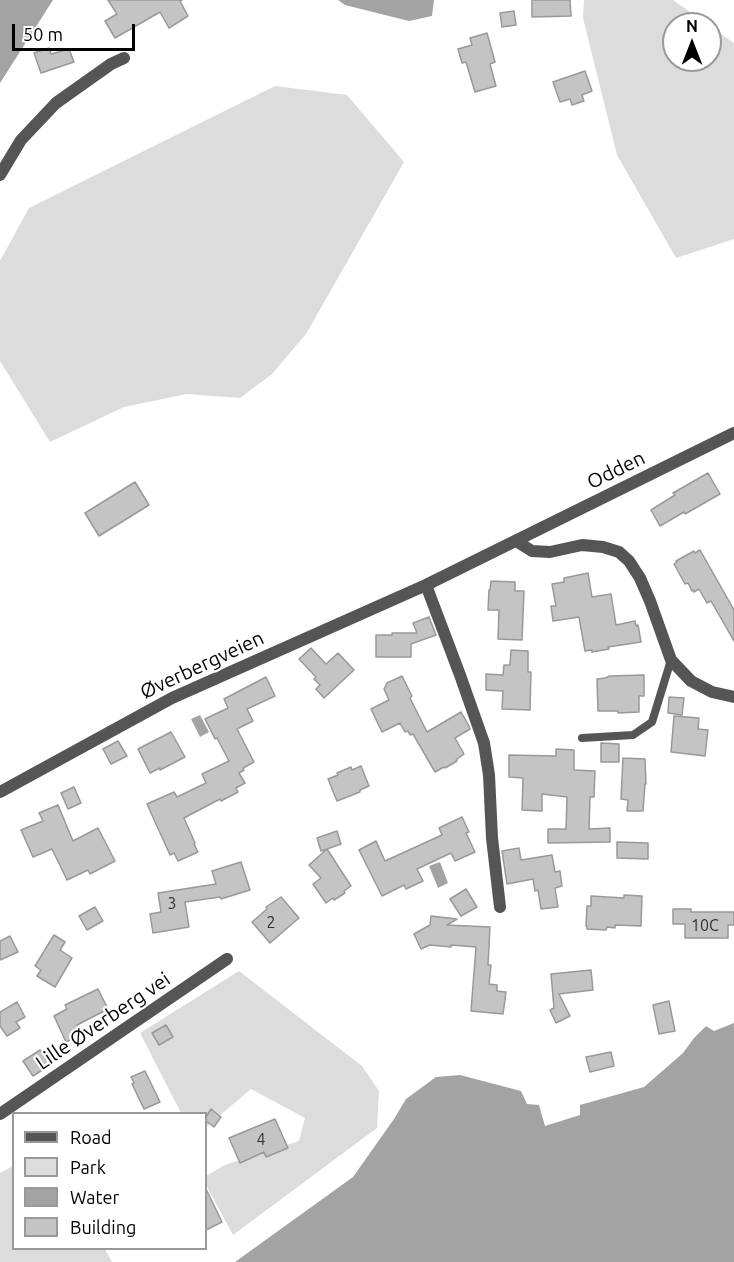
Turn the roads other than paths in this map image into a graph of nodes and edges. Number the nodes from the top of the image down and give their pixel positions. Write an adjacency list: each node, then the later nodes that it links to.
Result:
1 (124, 58): 2 (street)
2 (0, 175)
3 (734, 434): 4 (street, Odden)
4 (516, 541): 5 (street, Øverbergveien); 6 (street)
5 (426, 585): 9 (street, Øverbergveien); 10 (street)
6 (671, 660): 7 (street); 8 (lane)
7 (734, 697)
8 (582, 738)
9 (0, 792)
10 (500, 907)
11 (227, 959): 12 (street, Lille Øverberg vei)
12 (0, 1114)

